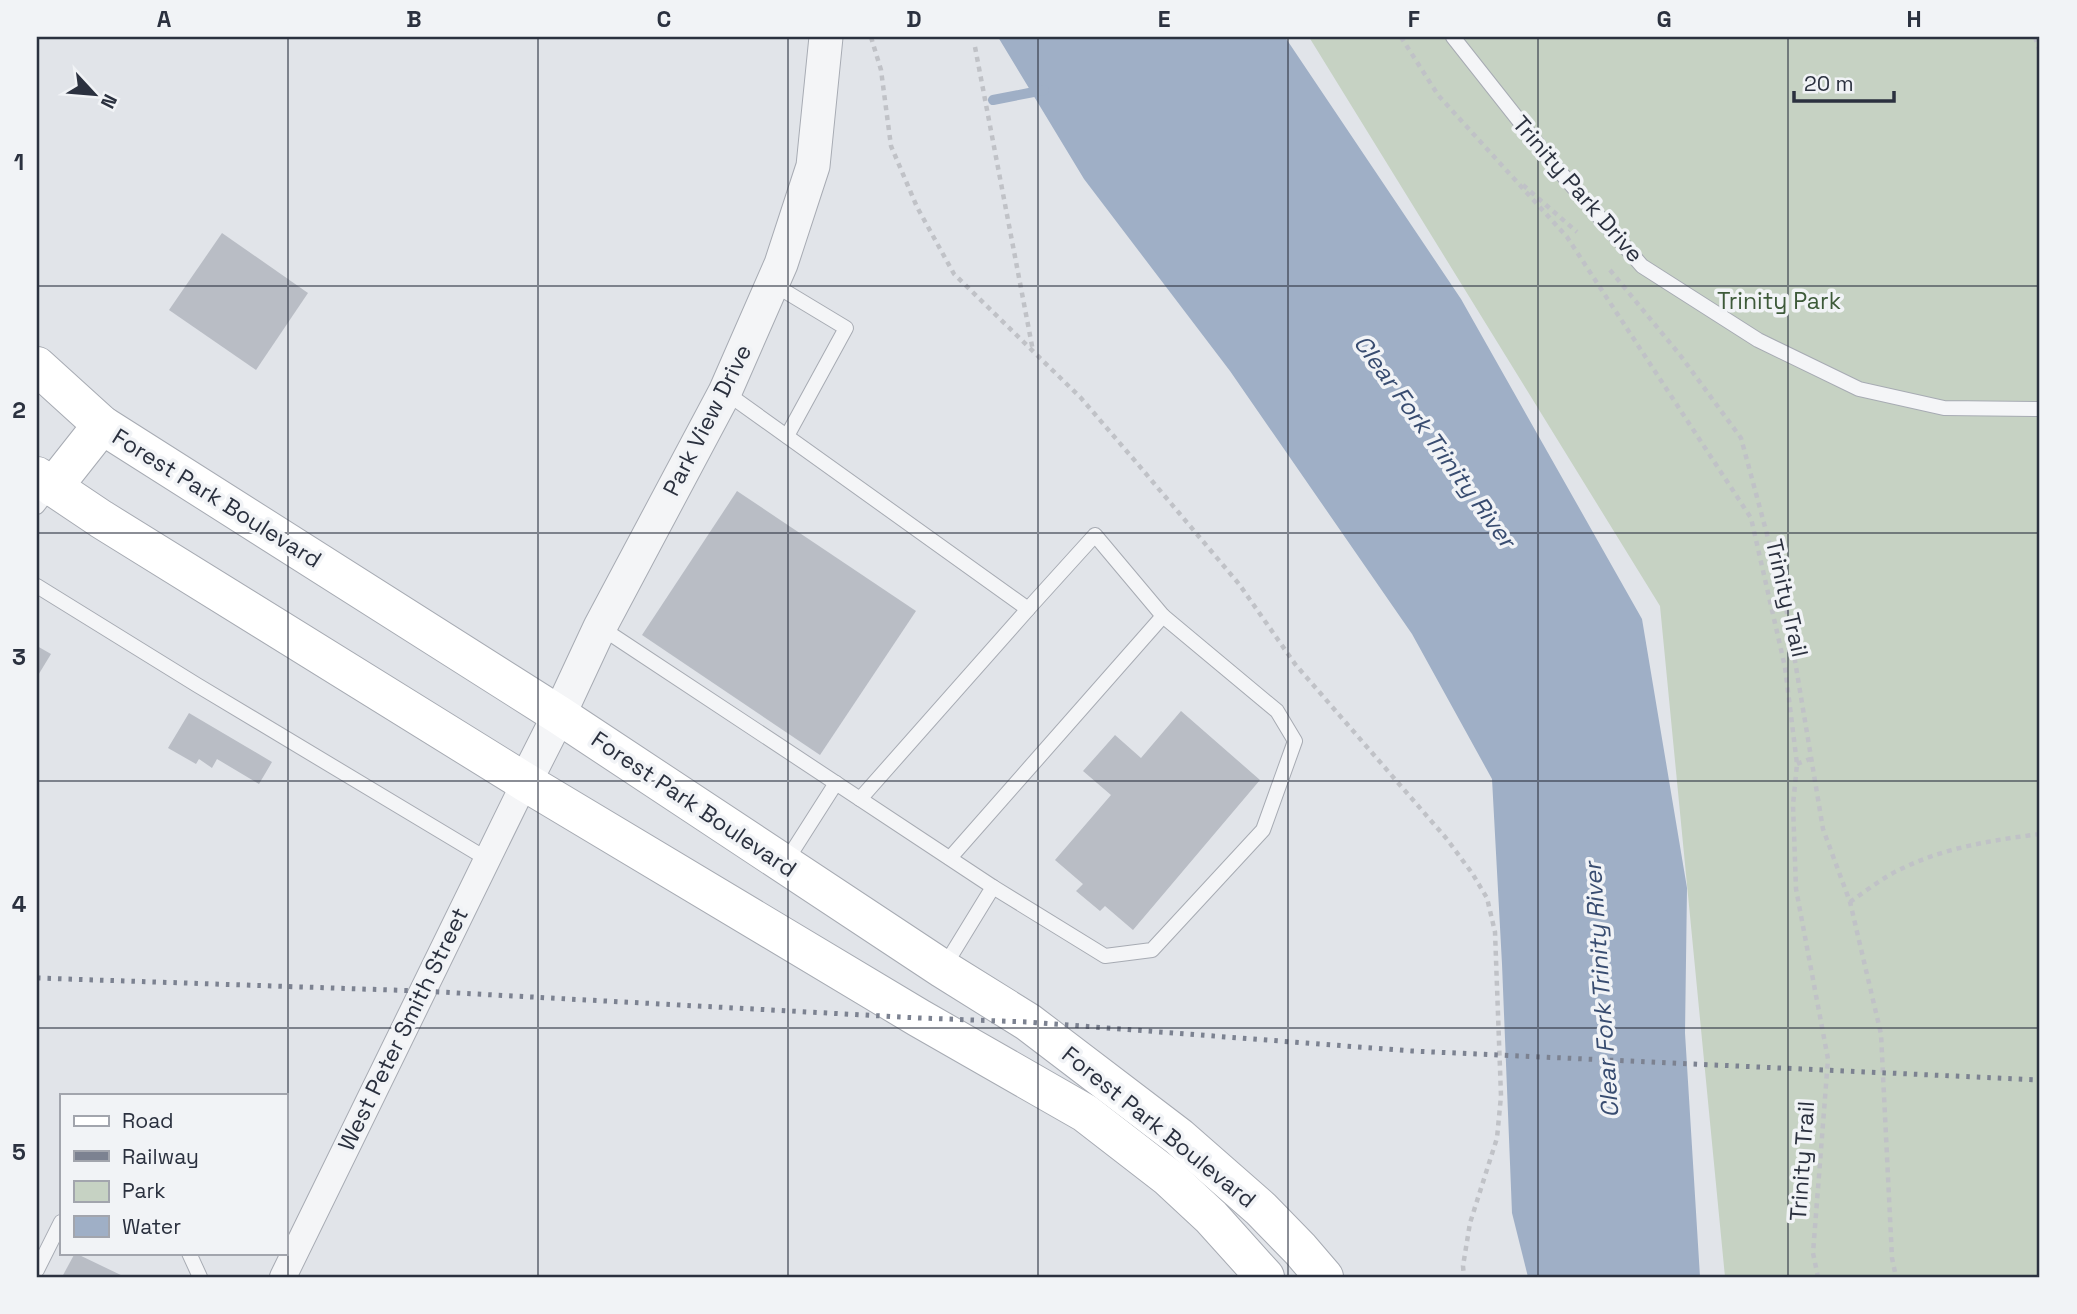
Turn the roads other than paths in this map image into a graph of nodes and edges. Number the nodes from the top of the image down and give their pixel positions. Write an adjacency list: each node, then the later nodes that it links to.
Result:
1 (826, 37): 3 (street, Park View Drive)
2 (1453, 37): 6 (lane, Trinity Park Drive)
3 (773, 284): 5 (street, Park View Drive); 8 (lane)
4 (37, 366): 7 (main road, Forest Park Boulevard)
5 (725, 391): 8 (lane); 13 (street, Park View Drive)
6 (2040, 409)
7 (102, 425): 9 (main road); 14 (main road, Forest Park Boulevard)
8 (787, 436): 11 (lane)
9 (42, 490): 15 (main road, Forest Park Boulevard)
10 (37, 586): 19 (lane)
11 (1028, 609): 12 (lane); 17 (lane)
12 (1163, 615): 18 (lane); 21 (lane)
13 (600, 627): 14 (street, Park View Drive); 16 (lane)
14 (559, 715): 15 (street, Park View Drive); 20 (main road, Forest Park Boulevard)
15 (525, 782): 19 (street, West Peter Smith Street); 28 (main road, Forest Park Boulevard)
16 (836, 783): 17 (lane); 20 (lane)
17 (860, 799): 18 (lane)
18 (950, 858): 21 (lane)
19 (487, 859): 27 (street, West Peter Smith Street)
20 (784, 864): 22 (main road, Forest Park Boulevard)
21 (993, 887): 22 (lane)
22 (943, 969): 29 (main road, Forest Park Boulevard)
23 (60, 1224): 25 (lane)
24 (189, 1254): 26 (lane)
25 (37, 1270)
26 (200, 1277)
27 (283, 1277)
28 (1265, 1277)
29 (1324, 1277)

